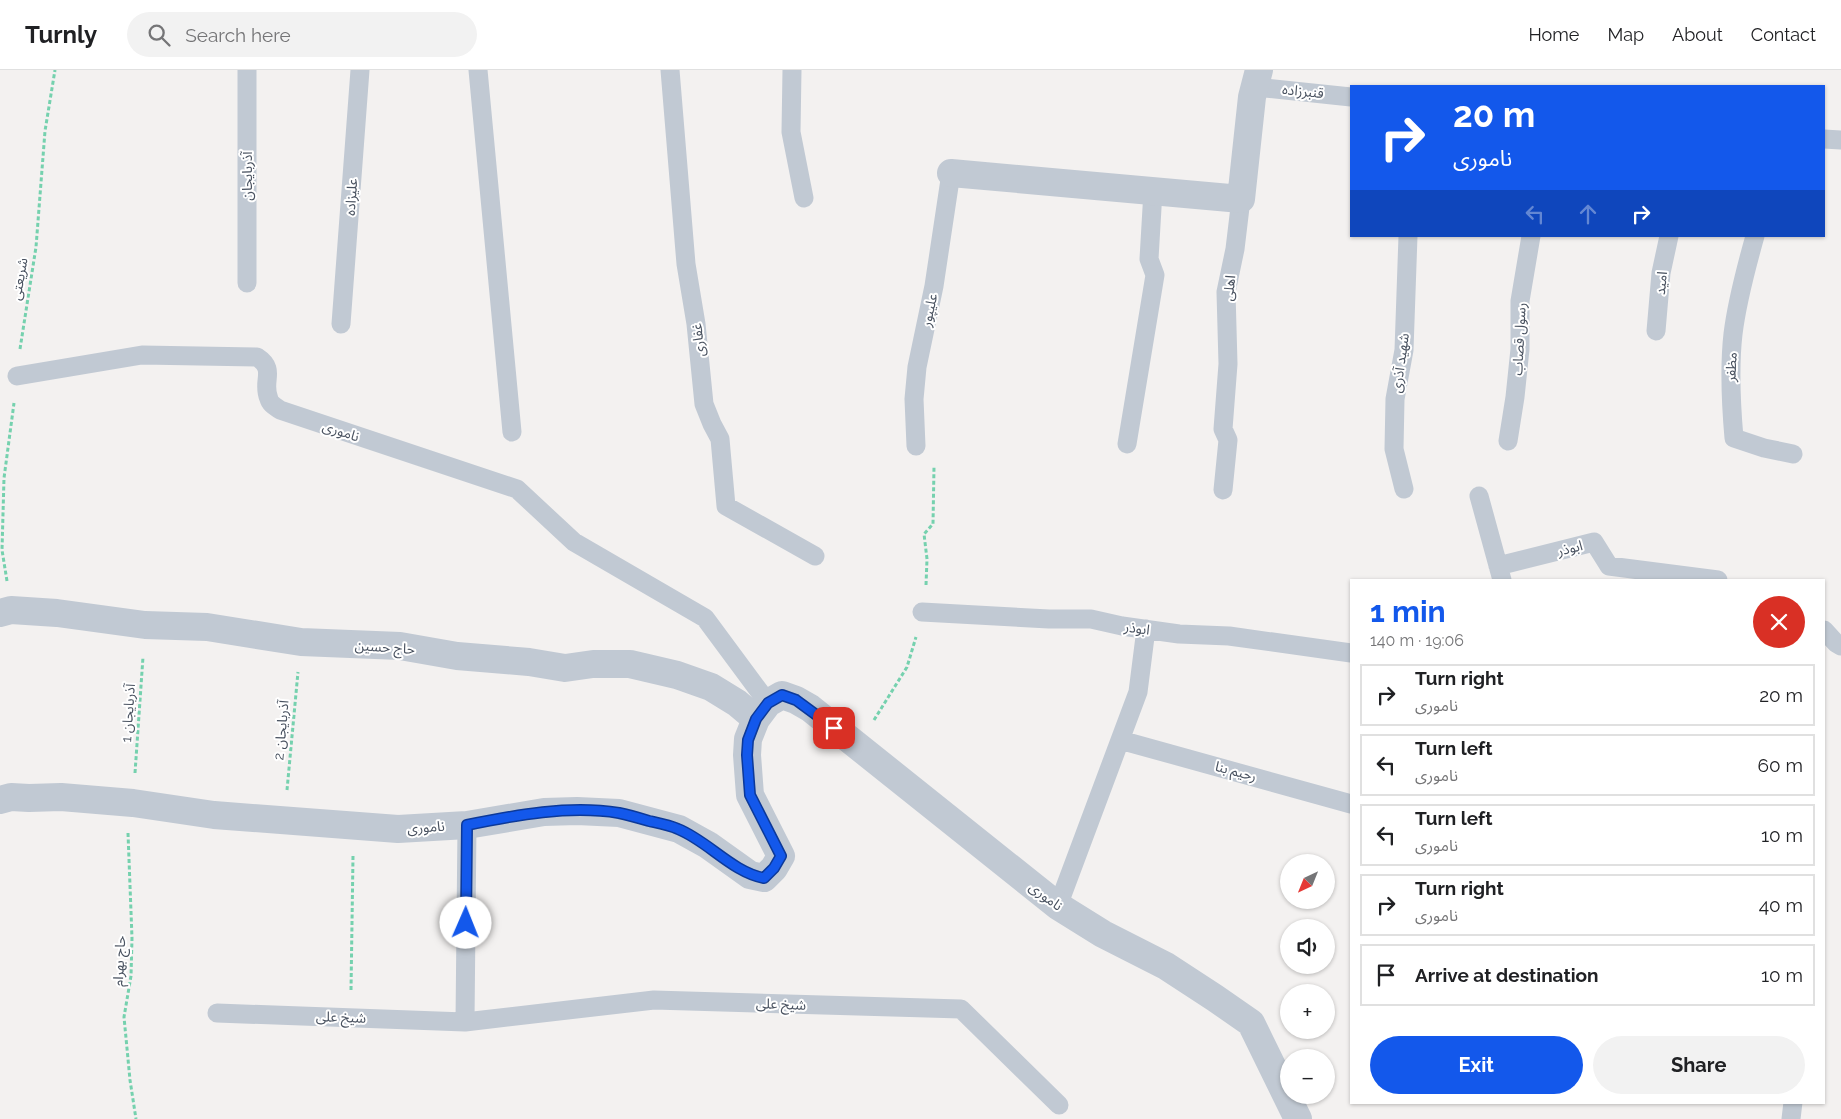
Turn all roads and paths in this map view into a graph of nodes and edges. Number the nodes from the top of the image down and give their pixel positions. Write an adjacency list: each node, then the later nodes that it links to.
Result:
1 (56, 70): 22 (path, شریعتی)
2 (247, 70): 19 (lane, آذربایجان)
3 (360, 70): 20 (lane, علیزاده)
4 (478, 70): 23 (lane)
5 (670, 70): 31 (lane, غفاری)
6 (792, 70): 13 (lane)
7 (1257, 78): 8 (lane, قنبرزاده); 14 (street, اهلی)
8 (1350, 97)
9 (1825, 139): 10 (lane)
10 (1841, 140)
11 (951, 173): 12 (street); 26 (lane, علیپور)
12 (1153, 191): 14 (street); 25 (lane)
13 (804, 198)
14 (1241, 199): 29 (lane, اهلی)
15 (1408, 237): 28 (lane, شهید آذری)
16 (1531, 237): 24 (lane, رسول قصاب)
17 (1669, 237): 21 (lane, امید)
18 (1755, 237): 27 (lane, مظفر)
19 (247, 282)
20 (341, 324)
21 (1656, 331)
22 (17, 376): 34 (path, شریعتی); 42 (lane, ناموری)
23 (512, 432)
24 (1508, 442)
25 (1127, 444)
26 (916, 446)
27 (1793, 454)
28 (1404, 489)
29 (1223, 490)
30 (1480, 496): 32 (lane)
31 (815, 556)
32 (1500, 573): 33 (lane, ابوذر)
33 (1710, 579)
34 (6, 611): 36 (street, حاج حسین)
35 (922, 612): 37 (lane, ابوذر)
36 (146, 624): 39 (street, حاج حسین); 45 (path, آذربایجان 1)
37 (1146, 629): 41 (lane, ابوذر); 43 (lane)
38 (1825, 631): 40 (lane)
39 (301, 642): 42 (street, حاج حسین); 47 (path, آذربایجان 2)
40 (1841, 646)
41 (1350, 653)
42 (762, 711): 48 (street, ناموری); 50 (street, ناموری)
43 (1120, 740): 46 (lane, رحیم بنا); 50 (lane)
44 (0, 800): 45 (street, ناموری)
45 (133, 803): 47 (street, ناموری); 56 (path, حاج بهرام)
46 (1350, 804)
47 (284, 820): 49 (street, ناموری)
48 (467, 825): 49 (street, ناموری); 53 (lane)
49 (353, 826): 52 (path)
50 (1058, 906): 57 (street, ناموری)
51 (216, 1012): 52 (lane, شیخ علی)
52 (351, 1017): 53 (lane, شیخ علی)
53 (465, 1022): 55 (lane, شیخ علی)
54 (1793, 1104): 58 (lane)
55 (1059, 1105)
56 (136, 1119)
57 (1298, 1119)
58 (1791, 1119)

